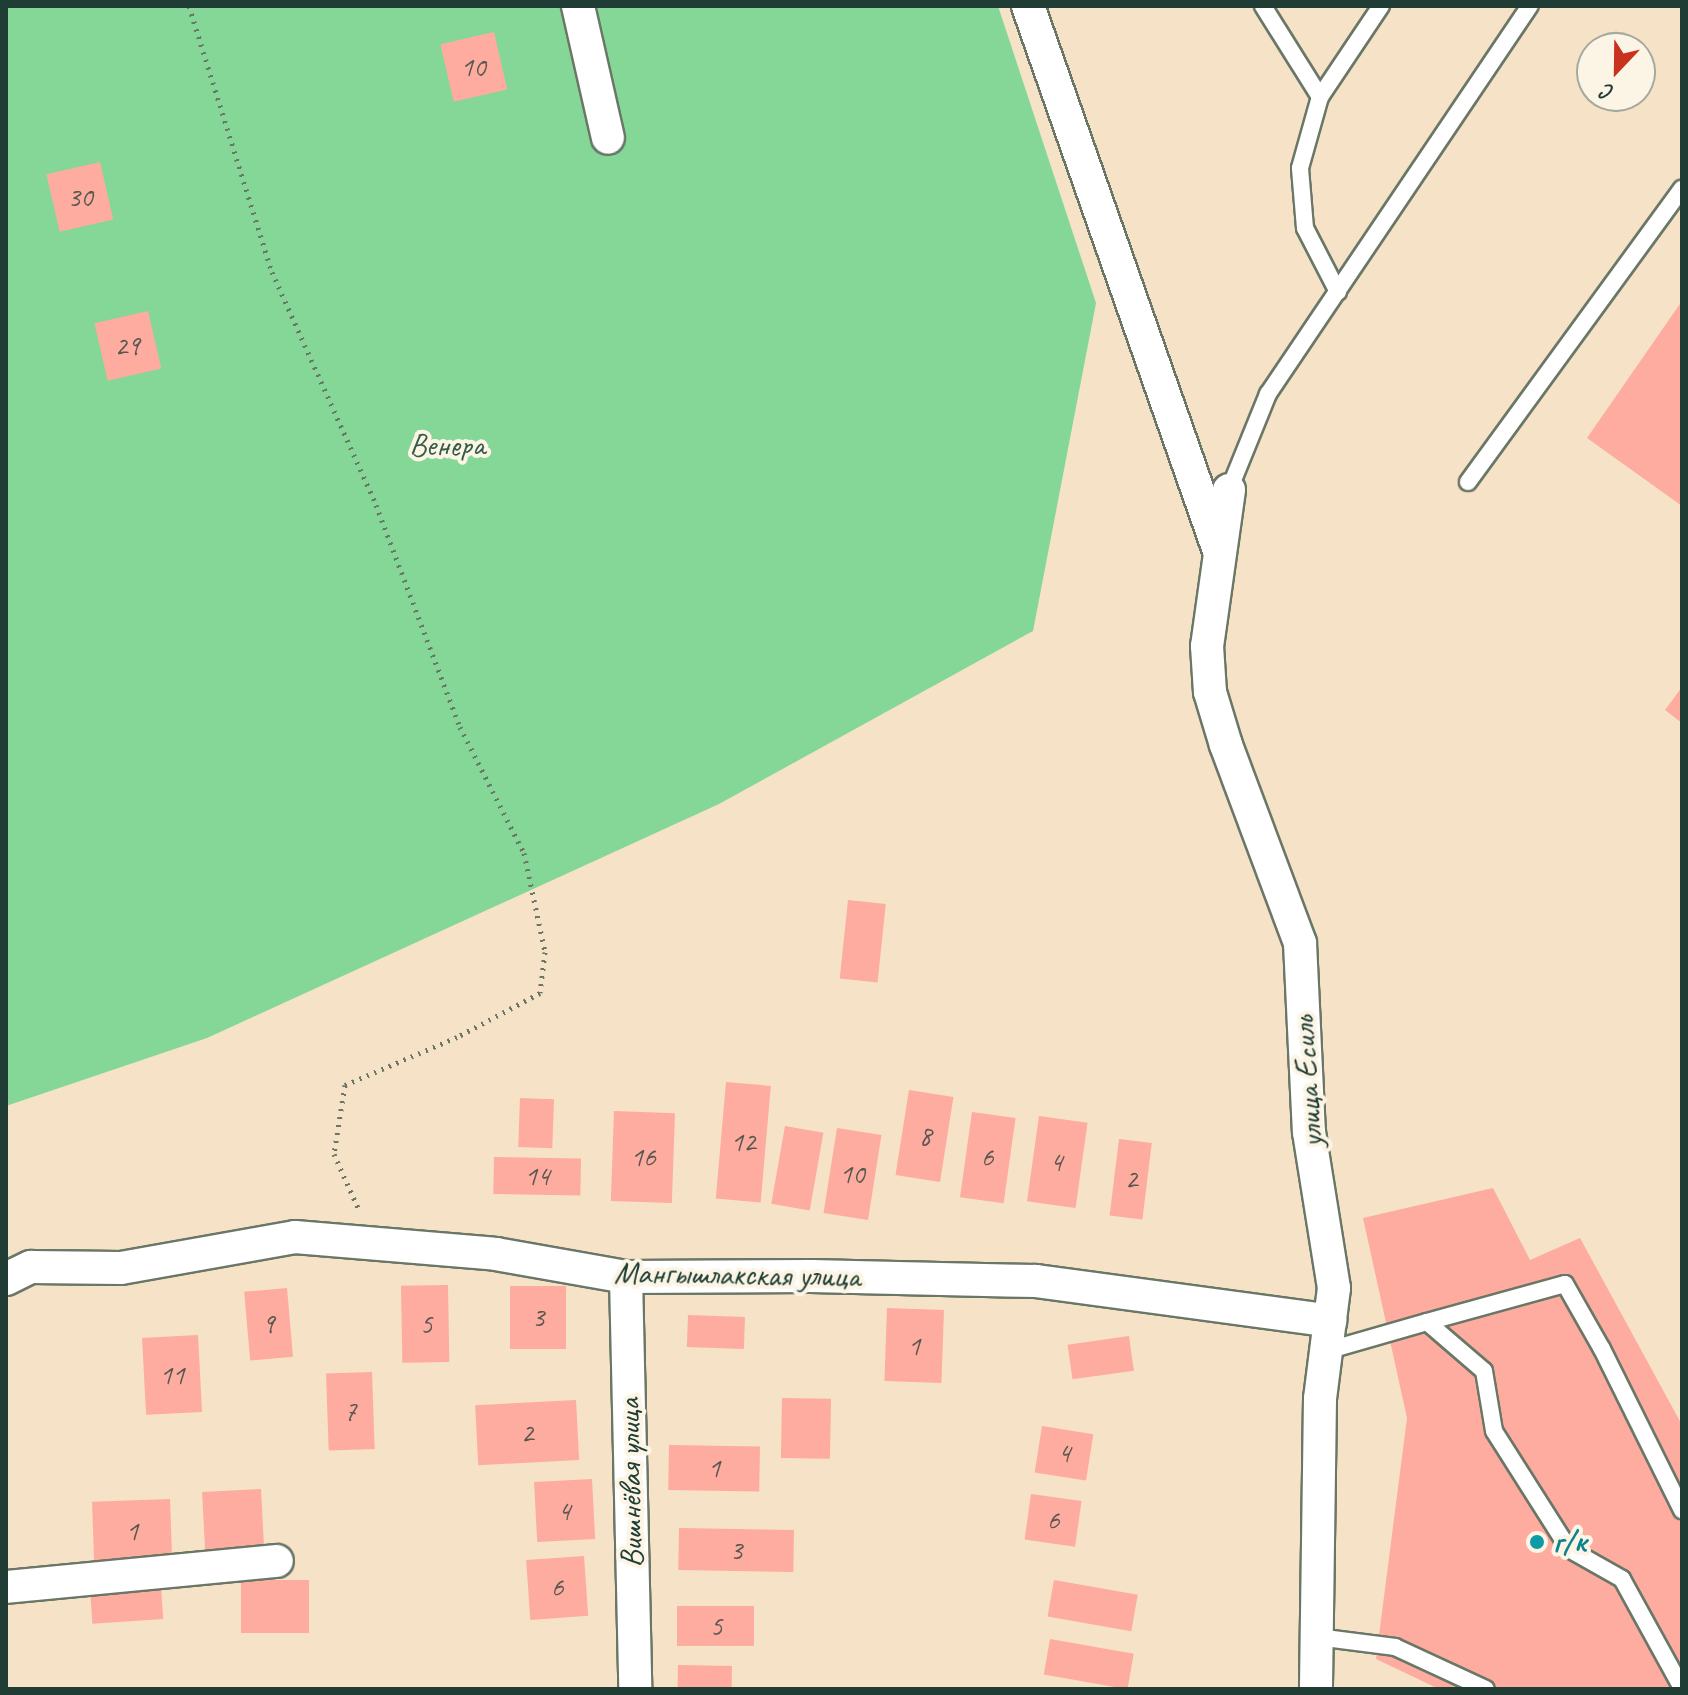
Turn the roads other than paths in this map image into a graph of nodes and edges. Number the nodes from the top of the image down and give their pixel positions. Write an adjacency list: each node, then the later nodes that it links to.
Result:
1 (578, 6): 7 (street)
2 (1263, 6): 6 (lane)
3 (1381, 6): 6 (lane)
4 (1530, 6): 9 (lane)
5 (1037, 13): 12 (street)
6 (1320, 97): 9 (lane)
7 (608, 138)
8 (1682, 189): 10 (lane)
9 (1338, 292): 11 (lane)
10 (1468, 482)
11 (1229, 490): 12 (street, улица Есиль)
12 (1220, 555): 16 (street, улица Есиль)
13 (10, 1268): 14 (street, Мангышлакская улица)
14 (626, 1277): 16 (street, Мангышлакская улица); 22 (street, Вишнёвая улица)
15 (1427, 1322): 16 (lane); 17 (lane); 21 (lane)
16 (1328, 1336): 20 (street, улица Есиль)
17 (1682, 1510)
18 (277, 1561): 19 (street)
19 (6, 1587)
20 (1317, 1637): 23 (street, улица Есиль); 24 (lane)
21 (1682, 1688)
22 (635, 1689)
23 (1316, 1689)
24 (1486, 1689)

